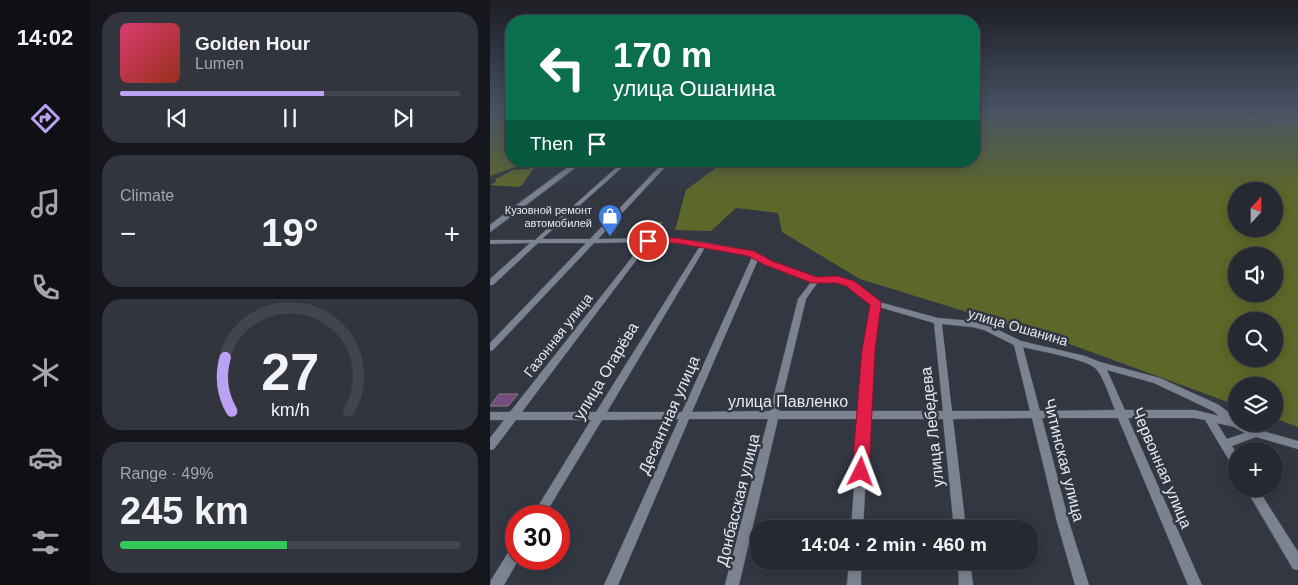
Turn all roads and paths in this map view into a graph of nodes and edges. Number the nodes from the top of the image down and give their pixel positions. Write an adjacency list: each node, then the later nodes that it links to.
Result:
1 (574, 167): 4 (street)
2 (620, 167): 8 (street)
3 (662, 167): 7 (street)
4 (490, 229)
5 (648, 241): 7 (street, улица Ошанина); 9 (street, улица Ошанина); 22 (street, Газонная улица)
6 (490, 242): 8 (street, улица Ошанина)
7 (592, 242): 8 (street, улица Ошанина); 16 (street)
8 (536, 243): 12 (street)
9 (704, 244): 10 (street, улица Ошанина); 23 (street, улица Огарёва)
10 (756, 258): 11 (street, улица Ошанина); 24 (street, Десантная улица)
11 (816, 280): 13 (street, улица Ошанина); 25 (street, Донбасская улица)
12 (490, 283)
13 (876, 304): 14 (street, улица Ошанина); 26 (street)
14 (938, 321): 15 (street, улица Ошанина); 19 (street, улица Лебедева)
15 (1018, 343): 17 (street, улица Ошанина); 20 (street, Читинская улица)
16 (490, 348)
17 (1097, 364): 18 (street, Червонная улица); 28 (street, улица Ошанина)
18 (1121, 414): 20 (street, улица Павленко); 27 (street, улица Павленко); 49 (street, Червонная улица)
19 (949, 415): 20 (street, улица Павленко); 26 (street, улица Павленко); 38 (street, улица Лебедева)
20 (1036, 415): 48 (street, Читинская улица)
21 (490, 416): 22 (street, улица Павленко)
22 (513, 416): 23 (street, улица Павленко); 33 (street, Газонная улица)
23 (599, 416): 24 (street, улица Павленко); 36 (street, улица Огарёва)
24 (686, 416): 25 (street, улица Павленко); 44 (street, Десантная улица)
25 (773, 416): 26 (street, улица Павленко); 45 (street, Донбасская улица)
26 (864, 416): 37 (street)
27 (1208, 417): 29 (street, улица Павленко); 31 (street)
28 (1228, 418)
29 (1228, 422)
30 (1256, 432): 31 (street); 32 (street, улица Ошанина)
31 (1226, 444): 34 (street)
32 (1298, 445)
33 (490, 446)
34 (1228, 448)
35 (1257, 497): 39 (street)
36 (545, 505)
37 (858, 520)
38 (959, 520)
39 (1298, 564)
40 (505, 570): 43 (street)
41 (855, 570): 46 (street)
42 (965, 570): 47 (street)
43 (496, 585)
44 (611, 585)
45 (732, 585)
46 (854, 585)
47 (966, 585)
48 (1082, 585)
49 (1195, 585)

